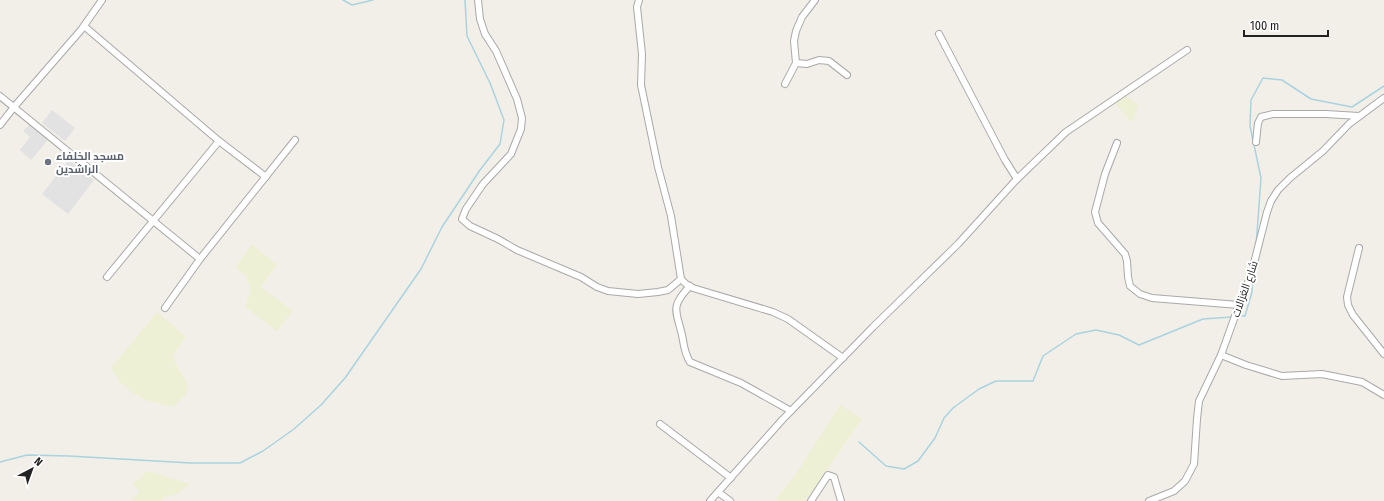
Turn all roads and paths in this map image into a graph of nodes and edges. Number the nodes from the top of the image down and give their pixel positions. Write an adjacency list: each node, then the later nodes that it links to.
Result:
1 (102, 0): 5 (street)
2 (478, 0): 26 (street)
3 (639, 0): 26 (street)
4 (815, 0): 8 (street)
5 (84, 26): 13 (street); 17 (street)
6 (939, 34): 21 (street)
7 (1187, 50): 21 (street)
8 (796, 63): 9 (street); 10 (street)
9 (847, 75)
10 (785, 84)
11 (0, 96): 13 (street)
12 (1384, 98): 14 (street, شارع الغزالات)
13 (14, 107): 15 (street); 22 (street)
14 (1359, 116): 18 (street); 28 (street, شارع الغزالات)
15 (0, 125)
16 (295, 140): 20 (street)
17 (219, 141): 20 (street); 22 (street)
18 (1256, 142)
19 (1117, 143): 28 (street)
20 (266, 177): 24 (street)
21 (1017, 179): 32 (street)
22 (154, 220): 24 (street); 25 (street)
23 (1359, 248): 30 (street)
24 (200, 259): 29 (street)
25 (107, 277)
26 (681, 279): 27 (street)
27 (690, 286): 32 (street); 34 (street)
28 (1239, 305): 31 (street, شارع الغزالات)
29 (165, 308)
30 (1384, 354)
31 (1221, 355): 33 (street); 42 (street, شارع الغزالات)
32 (843, 358): 34 (street)
33 (1384, 395)
34 (791, 412): 36 (street)
35 (660, 424): 36 (street)
36 (731, 478): 37 (street)
37 (718, 492): 38 (street); 39 (street)
38 (710, 501)
39 (730, 501)
40 (811, 501): 41 (street)
41 (841, 501)
42 (1149, 501)

